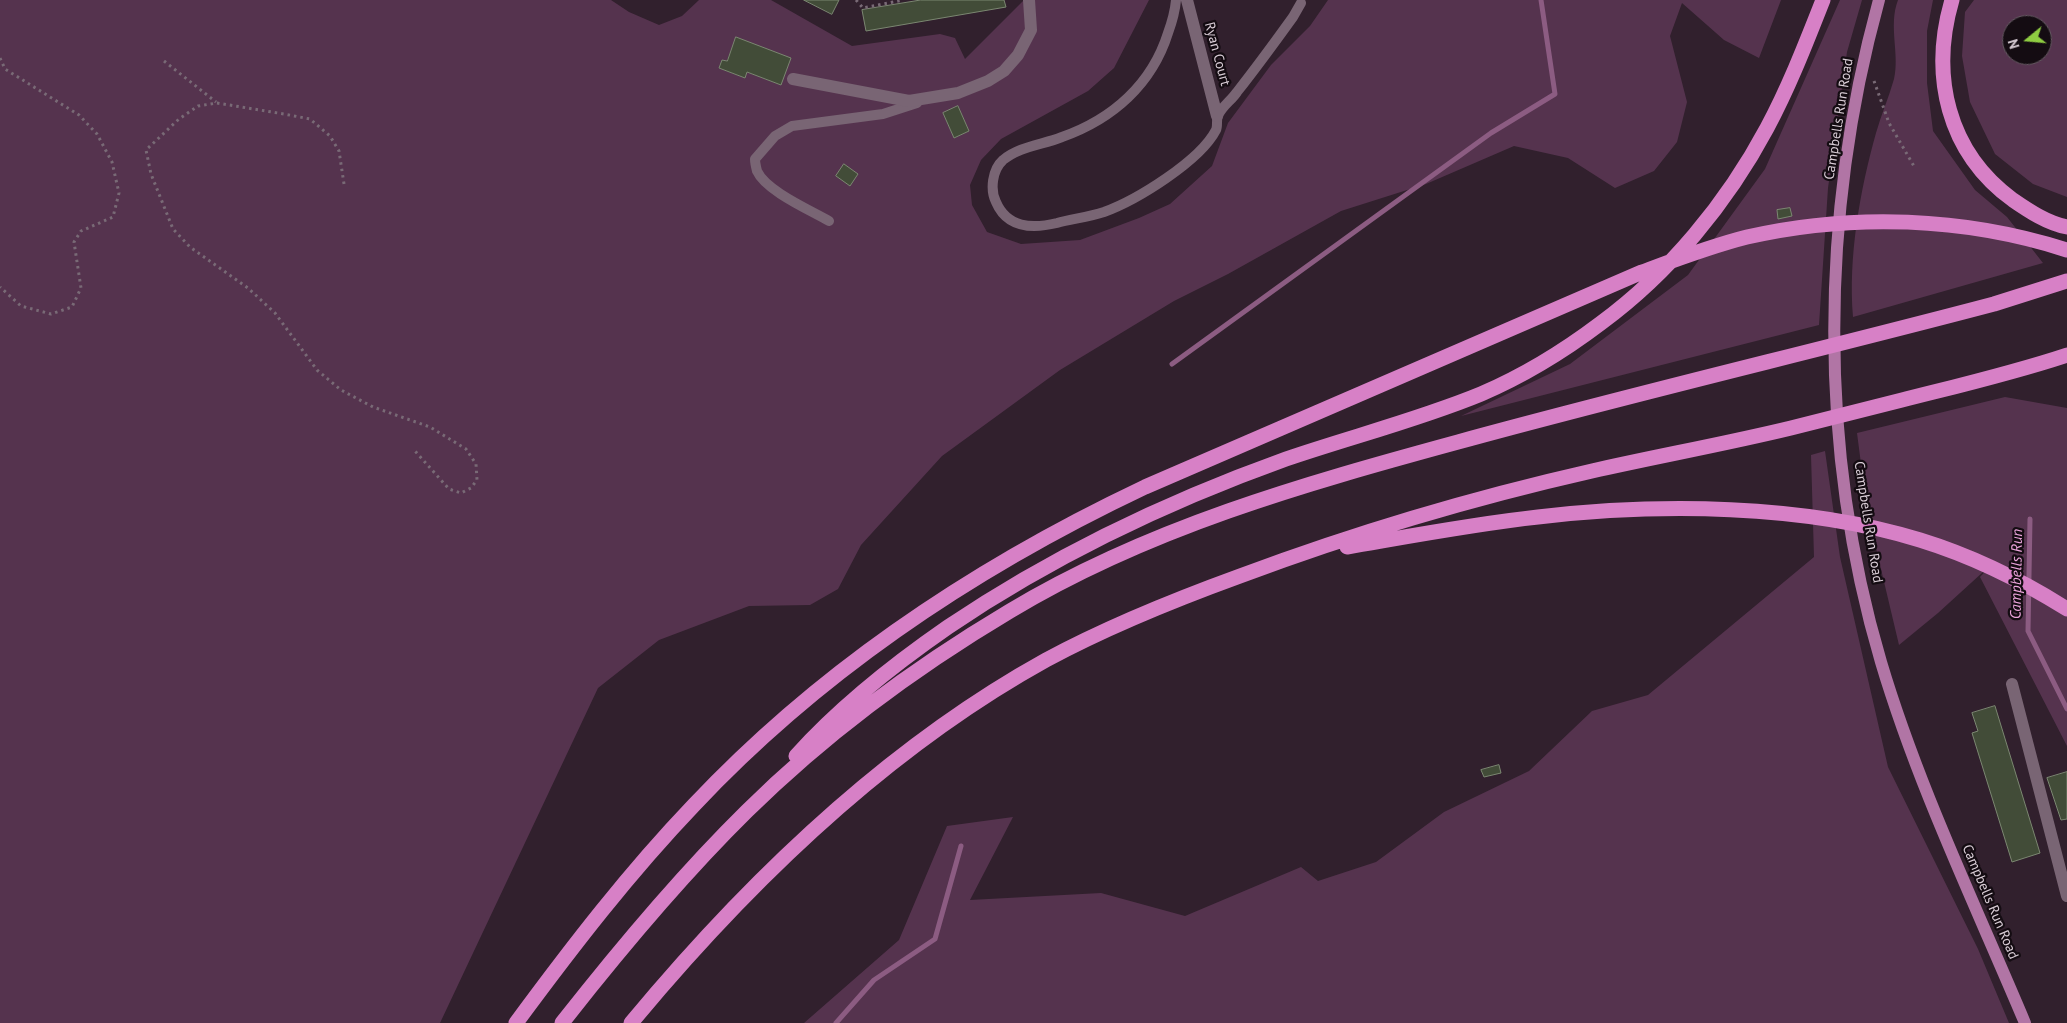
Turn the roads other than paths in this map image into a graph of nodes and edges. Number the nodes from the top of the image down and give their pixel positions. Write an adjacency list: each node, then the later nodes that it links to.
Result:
1 (1029, 0): 9 (street)
2 (1176, 0): 10 (lane)
3 (1187, 0): 10 (street, Ryan Court)
4 (1823, 0): 19 (highway)
5 (1880, 0): 24 (main road, Campbells Run Road)
6 (1952, 0): 12 (highway)
7 (1301, 3): 10 (lane)
8 (793, 79): 9 (street)
9 (936, 97): 11 (lane)
10 (1217, 116)
11 (829, 221)
12 (2067, 227)
13 (2067, 250): 21 (highway)
14 (2067, 281): 19 (highway)
15 (2067, 355): 16 (highway)
16 (1289, 558): 17 (highway); 23 (highway)
17 (2067, 609)
18 (2012, 684): 20 (street)
19 (749, 809): 22 (highway)
20 (2067, 896)
21 (516, 1023)
22 (562, 1023)
23 (631, 1023)
24 (2025, 1023)

